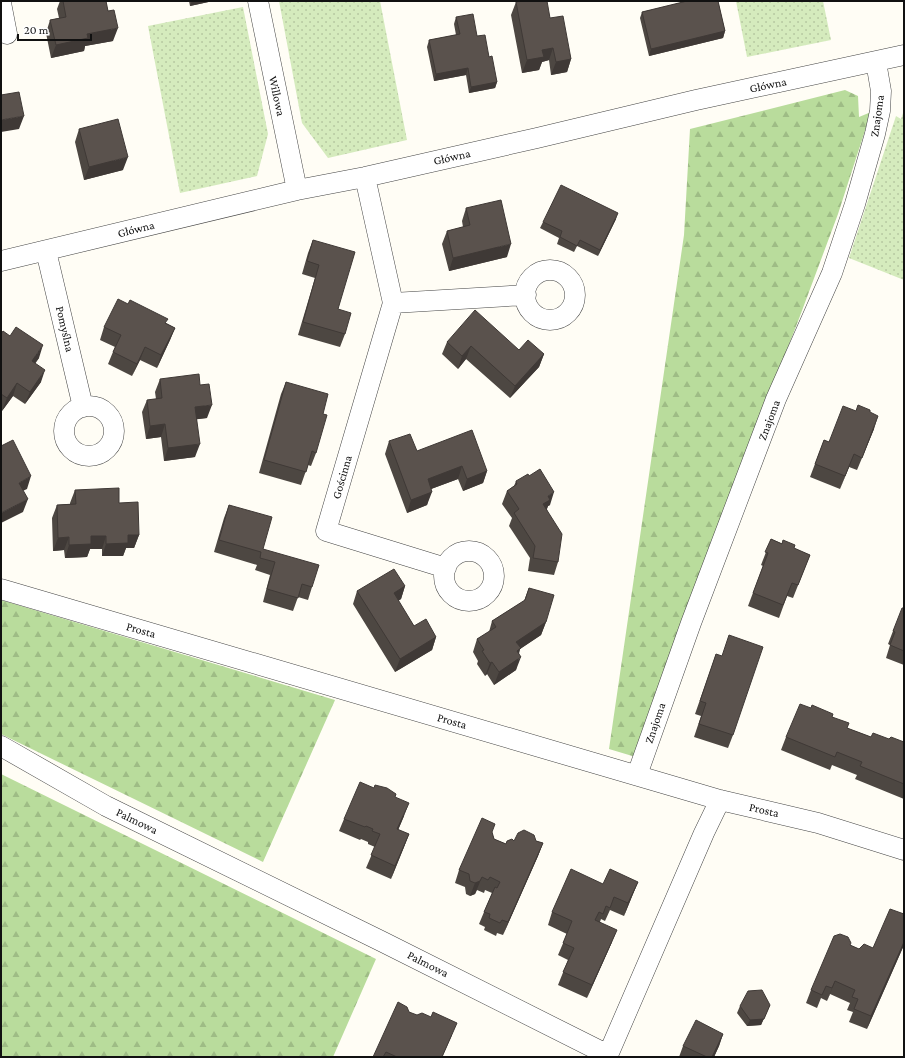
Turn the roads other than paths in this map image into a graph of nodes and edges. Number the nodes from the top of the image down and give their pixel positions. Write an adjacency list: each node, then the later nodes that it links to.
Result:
1 (258, 1): 7 (street, Willowa)
2 (1, 3): 3 (street)
3 (6, 34)
4 (904, 55): 5 (street, Główna)
5 (876, 62): 6 (street, Główna); 16 (street, Znajoma)
6 (365, 176): 7 (street, Główna); 11 (street, Gościnna)
7 (296, 190): 8 (street, Główna)
8 (46, 251): 9 (street, Główna); 12 (street, Pomyślna)
9 (1, 261)
10 (526, 295): 11 (street)
11 (393, 303): 13 (street, Gościnna)
12 (83, 407)
13 (446, 568)
14 (1, 589): 16 (street, Prosta)
15 (1, 746): 17 (street, Palmowa)
16 (637, 775): 17 (street, Prosta)
17 (720, 800): 18 (street, Prosta)
18 (904, 850)

